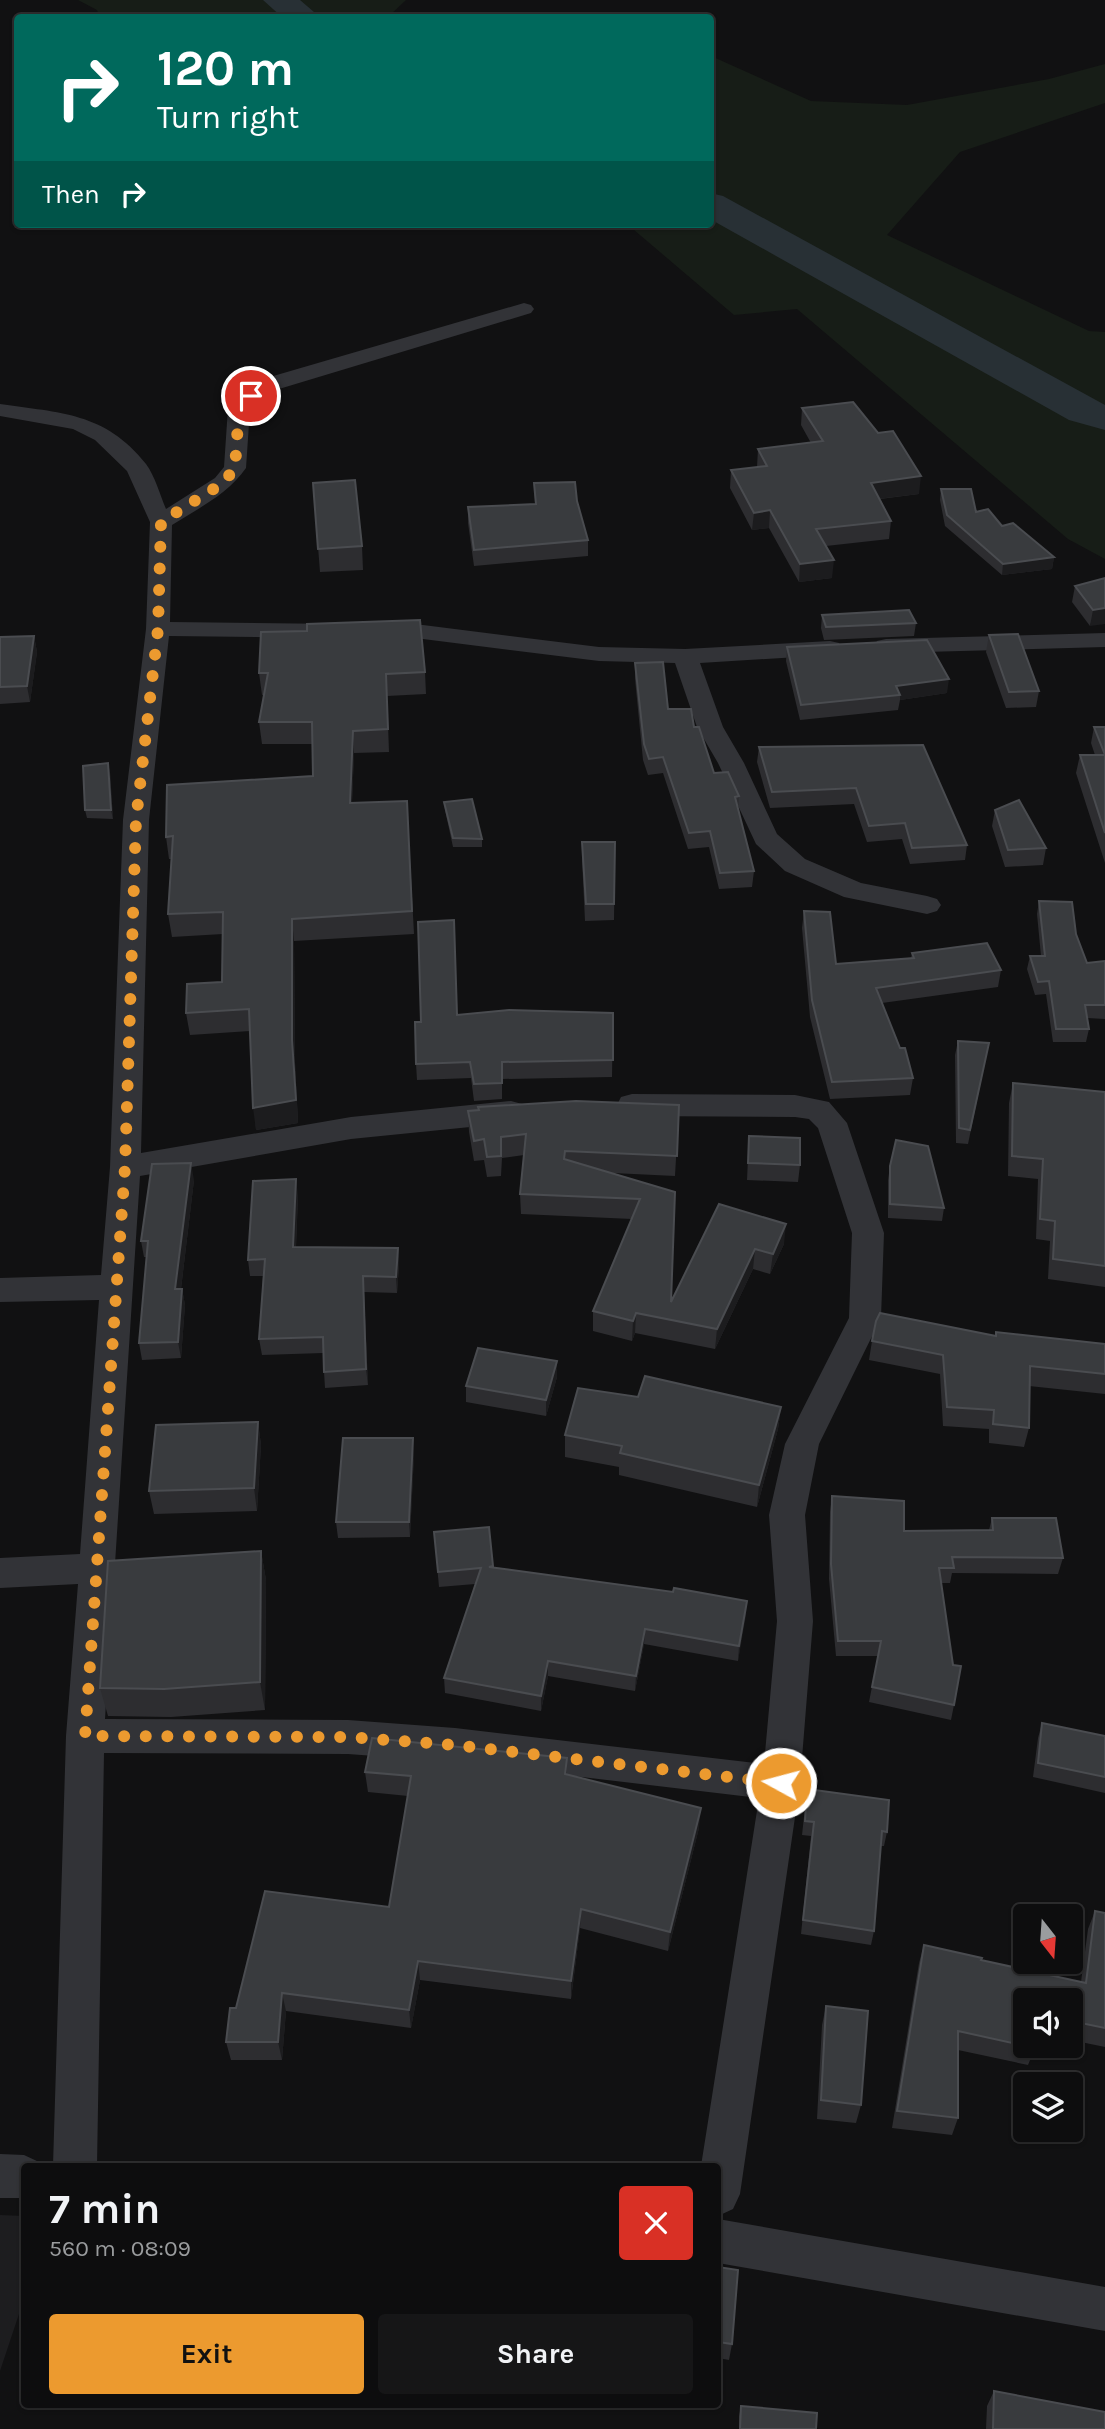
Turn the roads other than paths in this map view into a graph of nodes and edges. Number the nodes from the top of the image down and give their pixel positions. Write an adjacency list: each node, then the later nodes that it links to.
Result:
1 (524, 309): 3 (street)
2 (0, 410): 3 (street)
3 (161, 522): 4 (street)
4 (158, 629): 6 (street); 10 (street)
5 (1105, 640): 6 (street)
6 (685, 656): 7 (street)
7 (927, 905)
8 (604, 1107): 16 (street)
9 (534, 1111): 10 (street)
10 (125, 1167): 11 (street)
11 (117, 1287): 12 (street); 13 (street)
12 (0, 1290)
13 (97, 1568): 14 (street); 15 (street)
14 (0, 1573)
15 (85, 1736): 16 (street); 17 (street)
16 (781, 1783): 18 (street)
17 (75, 2163)
18 (721, 2174)
19 (0, 2176): 20 (street)
20 (21, 2177)
21 (721, 2242): 22 (street)
22 (1105, 2309)

